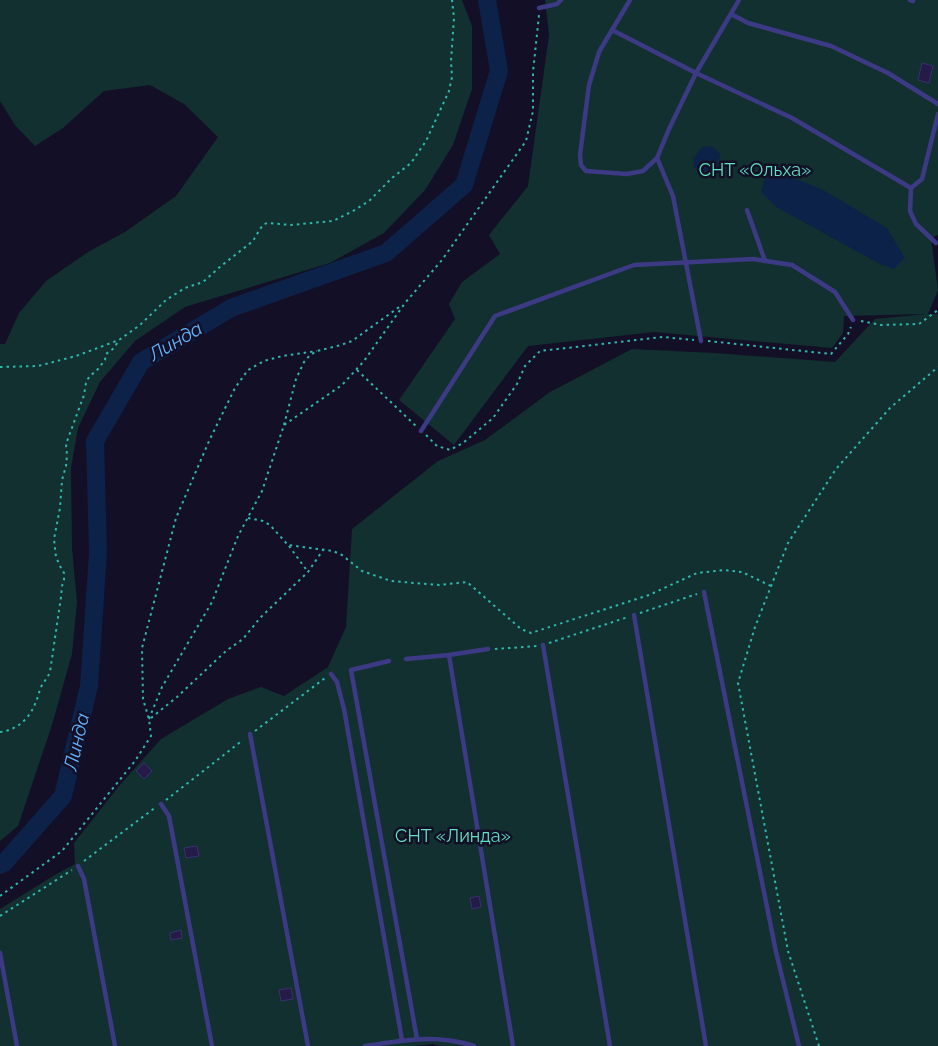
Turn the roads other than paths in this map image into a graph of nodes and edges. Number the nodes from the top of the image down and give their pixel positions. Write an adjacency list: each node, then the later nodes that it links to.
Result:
1 (561, 0): 4 (lane)
2 (630, 0): 6 (lane)
3 (739, 0): 5 (lane)
4 (539, 8)
5 (731, 14): 7 (lane); 8 (lane)
6 (612, 30): 7 (lane); 10 (lane)
7 (696, 73): 10 (lane); 11 (lane)
8 (938, 104)
9 (938, 114): 11 (lane)
10 (657, 158): 15 (lane)
11 (911, 188): 13 (lane)
12 (747, 210): 14 (lane)
13 (936, 243)
14 (765, 261): 15 (lane); 16 (lane)
15 (687, 262): 17 (lane); 18 (lane)
16 (853, 320)
17 (701, 341)
18 (421, 431)
19 (704, 592): 42 (lane)
20 (634, 615): 41 (lane)
21 (543, 645): 40 (lane)
22 (488, 649): 23 (lane)
23 (449, 655): 24 (lane); 39 (lane)
24 (406, 659)
25 (390, 662): 31 (lane)
26 (331, 674): 32 (lane)
27 (250, 734): 36 (lane)
28 (161, 804): 35 (lane)
29 (78, 866): 34 (lane)
30 (0, 952): 33 (lane)
31 (417, 1039): 32 (lane); 38 (lane)
32 (402, 1040): 37 (lane)
33 (17, 1046)
34 (115, 1046)
35 (212, 1046)
36 (308, 1046)
37 (365, 1046)
38 (474, 1046)
39 (513, 1046)
40 (610, 1046)
41 (706, 1046)
42 (799, 1046)

